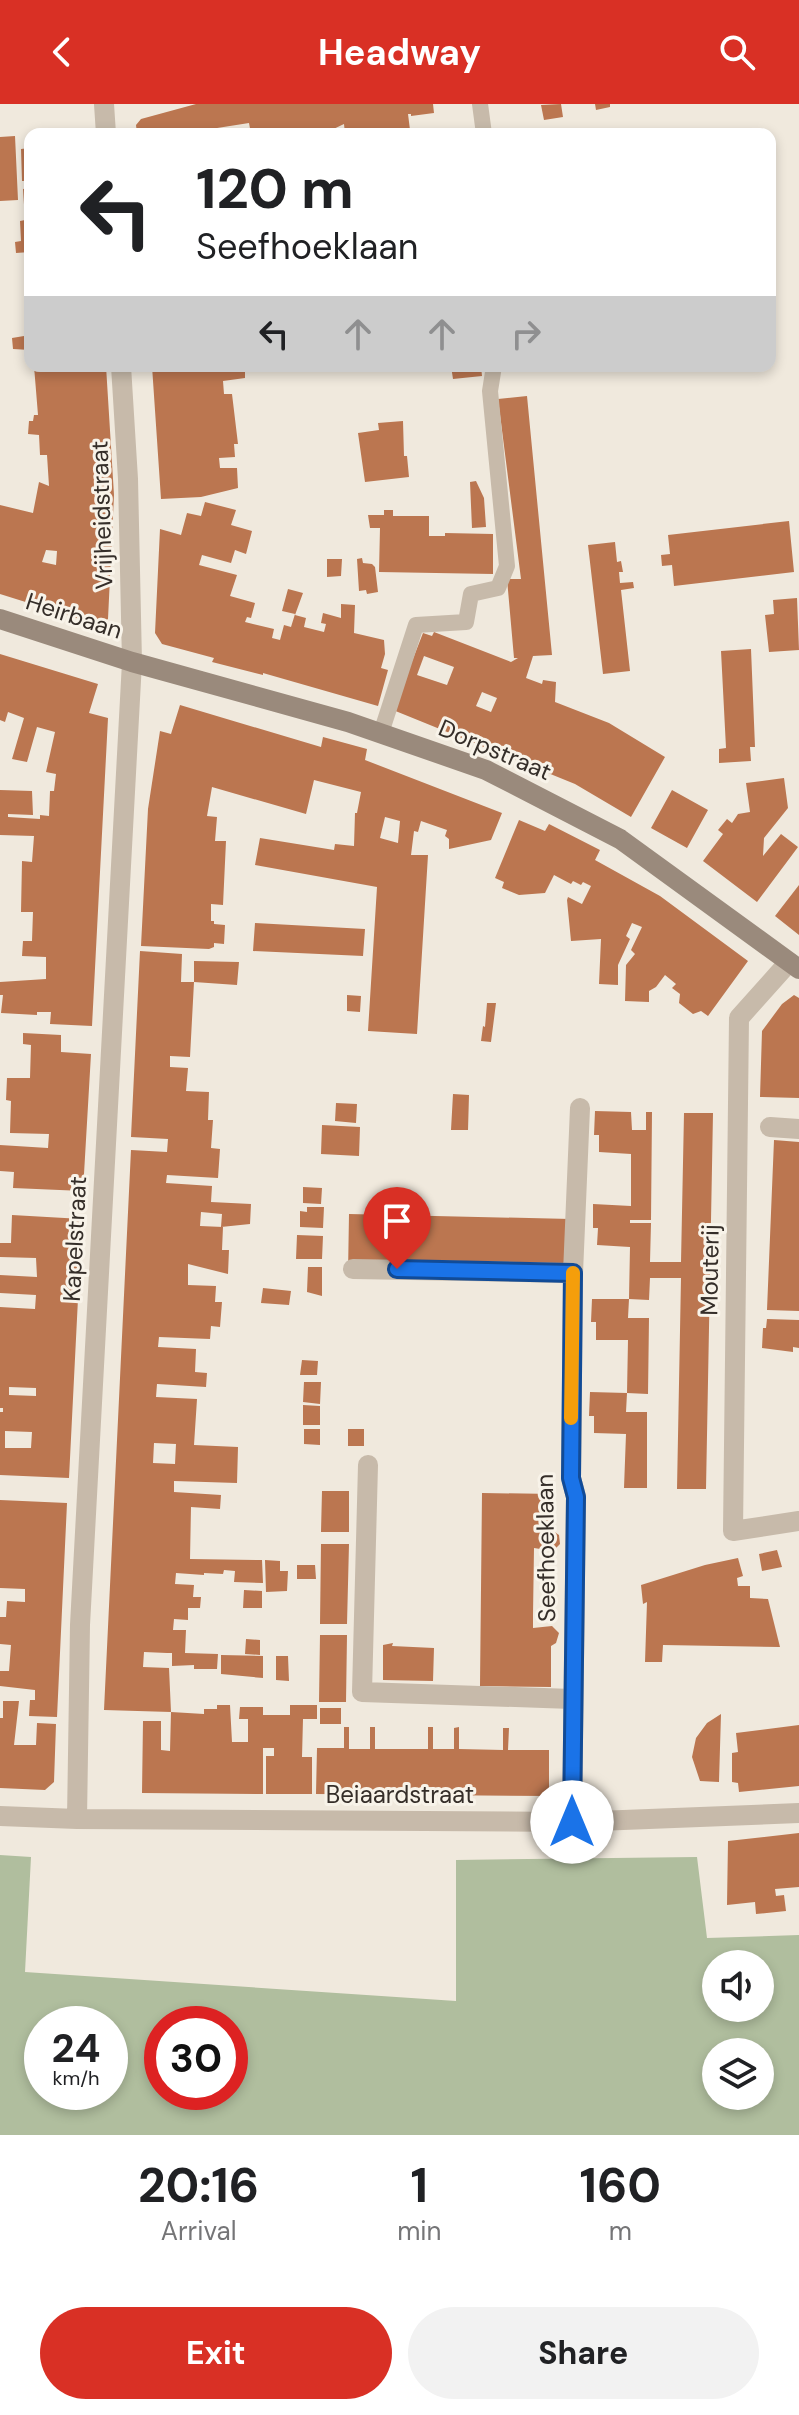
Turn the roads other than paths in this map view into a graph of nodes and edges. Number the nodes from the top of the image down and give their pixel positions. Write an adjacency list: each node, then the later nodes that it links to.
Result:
1 (104, 104): 3 (street)
2 (480, 104): 4 (lane)
3 (106, 128)
4 (483, 128)
5 (121, 372): 8 (street, Vrijheidstraat)
6 (493, 372): 9 (lane)
7 (0, 619): 8 (street, Heirbaan)
8 (132, 662): 9 (street, Dorpstraat); 21 (street, Kapelstraat)
9 (381, 733): 10 (street, Dorpstraat)
10 (794, 965): 17 (street, Mouterij)
11 (580, 1108): 15 (street, Seefhoeklaan)
12 (770, 1127): 13 (street)
13 (799, 1129)
14 (353, 1269): 15 (street)
15 (573, 1273): 18 (street, Seefhoeklaan)
16 (368, 1465): 18 (street)
17 (799, 1521)
18 (572, 1699): 22 (street, Seefhoeklaan)
19 (799, 1813): 22 (street, Beiaardstraat)
20 (0, 1816): 21 (street, Beiaardstraat)
21 (77, 1819): 22 (street, Beiaardstraat)
22 (572, 1822)

